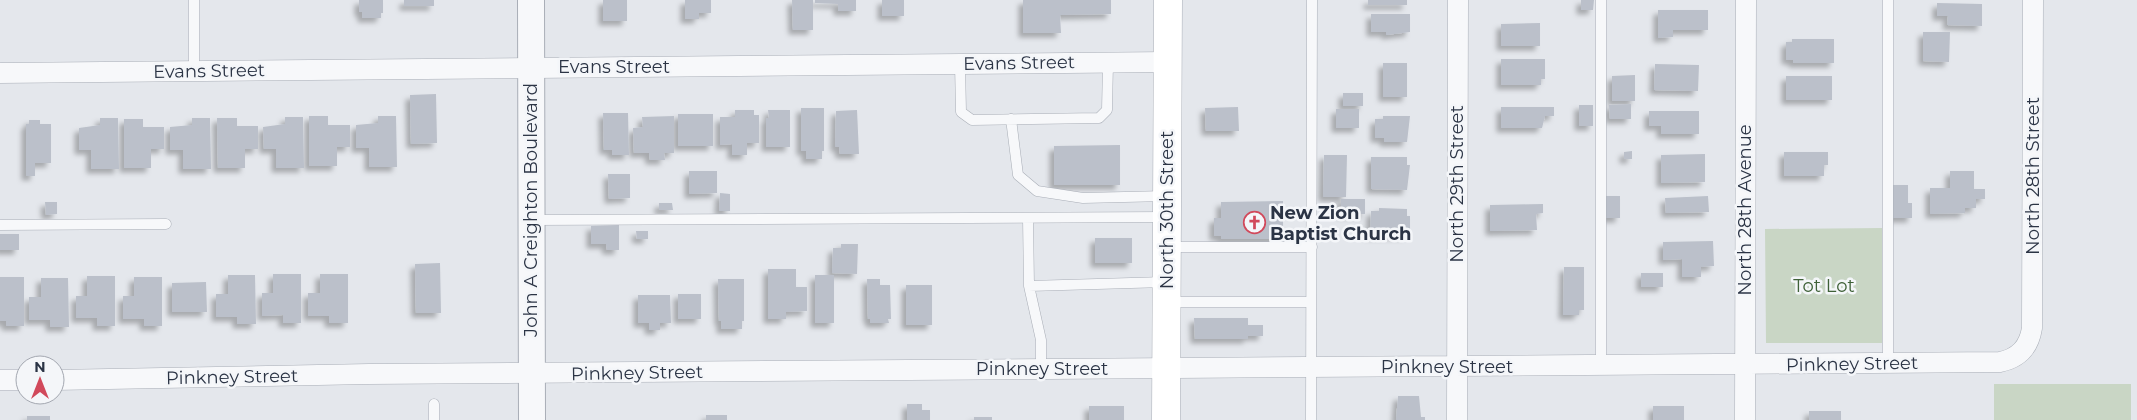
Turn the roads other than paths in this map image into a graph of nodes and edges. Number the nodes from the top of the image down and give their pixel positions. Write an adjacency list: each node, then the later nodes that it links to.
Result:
1 (194, 0): 14 (lane)
2 (531, 0): 13 (street, John A Creighton Boulevard)
3 (1168, 0): 10 (main road, North 30th Street)
4 (1312, 0): 23 (lane)
5 (1458, 0): 33 (street, North 29th Street)
6 (1601, 0): 30 (lane)
7 (1746, 0): 29 (street, North 28th Avenue)
8 (1888, 0): 28 (lane)
9 (2033, 0): 27 (street, North 28th Street)
10 (1167, 62): 11 (street, Evans Street); 17 (main road, North 30th Street)
11 (1108, 63): 12 (street, Evans Street); 16 (lane)
12 (960, 64): 13 (street, Evans Street); 16 (lane)
13 (531, 68): 14 (street, Evans Street); 19 (street, John A Creighton Boulevard)
14 (194, 71): 15 (street, Evans Street)
15 (0, 73)
16 (1010, 119): 17 (lane)
17 (1167, 207): 18 (lane); 22 (main road, North 30th Street)
18 (1028, 218): 19 (lane); 24 (lane)
19 (532, 220): 35 (street, John A Creighton Boulevard)
20 (166, 224): 21 (lane)
21 (0, 226)
22 (1167, 247): 23 (lane); 25 (main road, North 30th Street)
23 (1312, 247): 26 (lane)
24 (1029, 286): 25 (lane); 34 (lane)
25 (1167, 292): 26 (lane); 32 (main road, North 30th Street)
26 (1311, 302): 31 (lane)
27 (2025, 350): 28 (street, Pinkney Street)
28 (1888, 363): 29 (street, Pinkney Street)
29 (1745, 365): 30 (street, Pinkney Street); 45 (street, North 28th Avenue)
30 (1601, 366): 33 (street, Pinkney Street)
31 (1311, 367): 32 (street, Pinkney Street); 33 (street, Pinkney Street); 43 (lane)
32 (1167, 368): 34 (street, Pinkney Street); 42 (main road, North 30th Street)
33 (1457, 368): 44 (street, North 29th Street)
34 (1041, 369): 35 (street, Pinkney Street)
35 (532, 374): 38 (street, Pinkney Street); 41 (street, John A Creighton Boulevard)
36 (0, 380): 37 (street)
37 (15, 380)
38 (65, 380)
39 (434, 404): 40 (lane)
40 (434, 420)
41 (532, 420)
42 (1166, 420)
43 (1311, 420)
44 (1456, 420)
45 (1745, 420)

